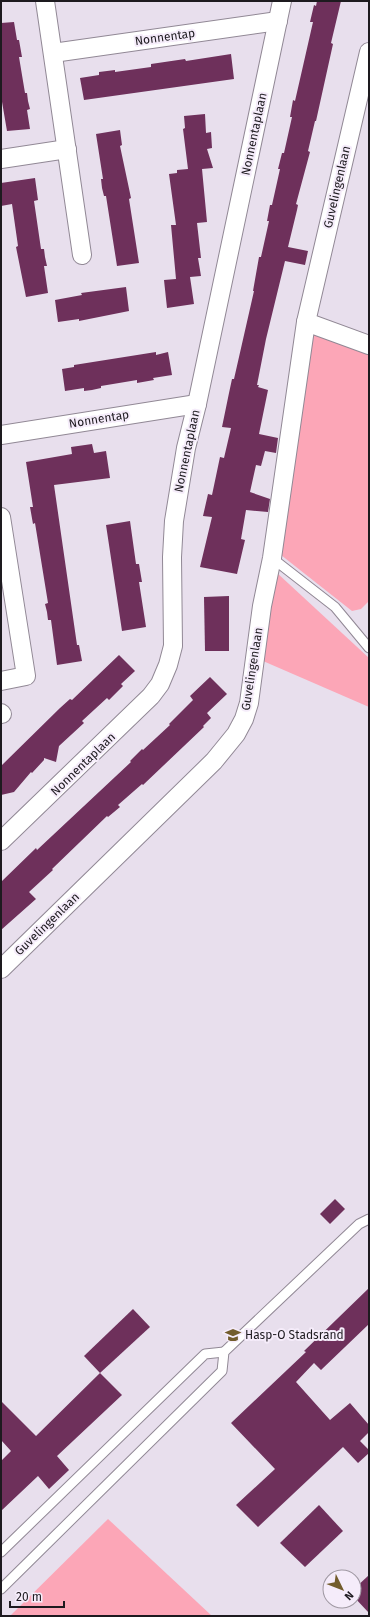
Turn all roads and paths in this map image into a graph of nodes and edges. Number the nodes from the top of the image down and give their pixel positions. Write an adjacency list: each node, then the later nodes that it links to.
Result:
1 (45, 1): 5 (street)
2 (282, 1): 3 (street, Nonnentaplaan)
3 (278, 21): 5 (street, Nonnentap); 11 (street, Nonnentaplaan)
4 (369, 52): 9 (street, Guvelingenlaan)
5 (53, 53): 6 (street)
6 (67, 149): 7 (street); 8 (street)
7 (1, 158)
8 (82, 255)
9 (306, 322): 10 (street); 14 (street, Guvelingenlaan)
10 (369, 345)
11 (197, 404): 12 (street, Nonnentap); 17 (street, Nonnentaplaan)
12 (1, 435)
13 (1, 517): 16 (street)
14 (272, 558): 15 (lane); 18 (street, Guvelingenlaan)
15 (369, 648)
16 (1, 681)
17 (1, 841)
18 (1, 969)
19 (369, 1219): 20 (lane)
20 (224, 1352): 21 (lane); 22 (lane)
21 (1, 1552)
22 (1, 1589)

